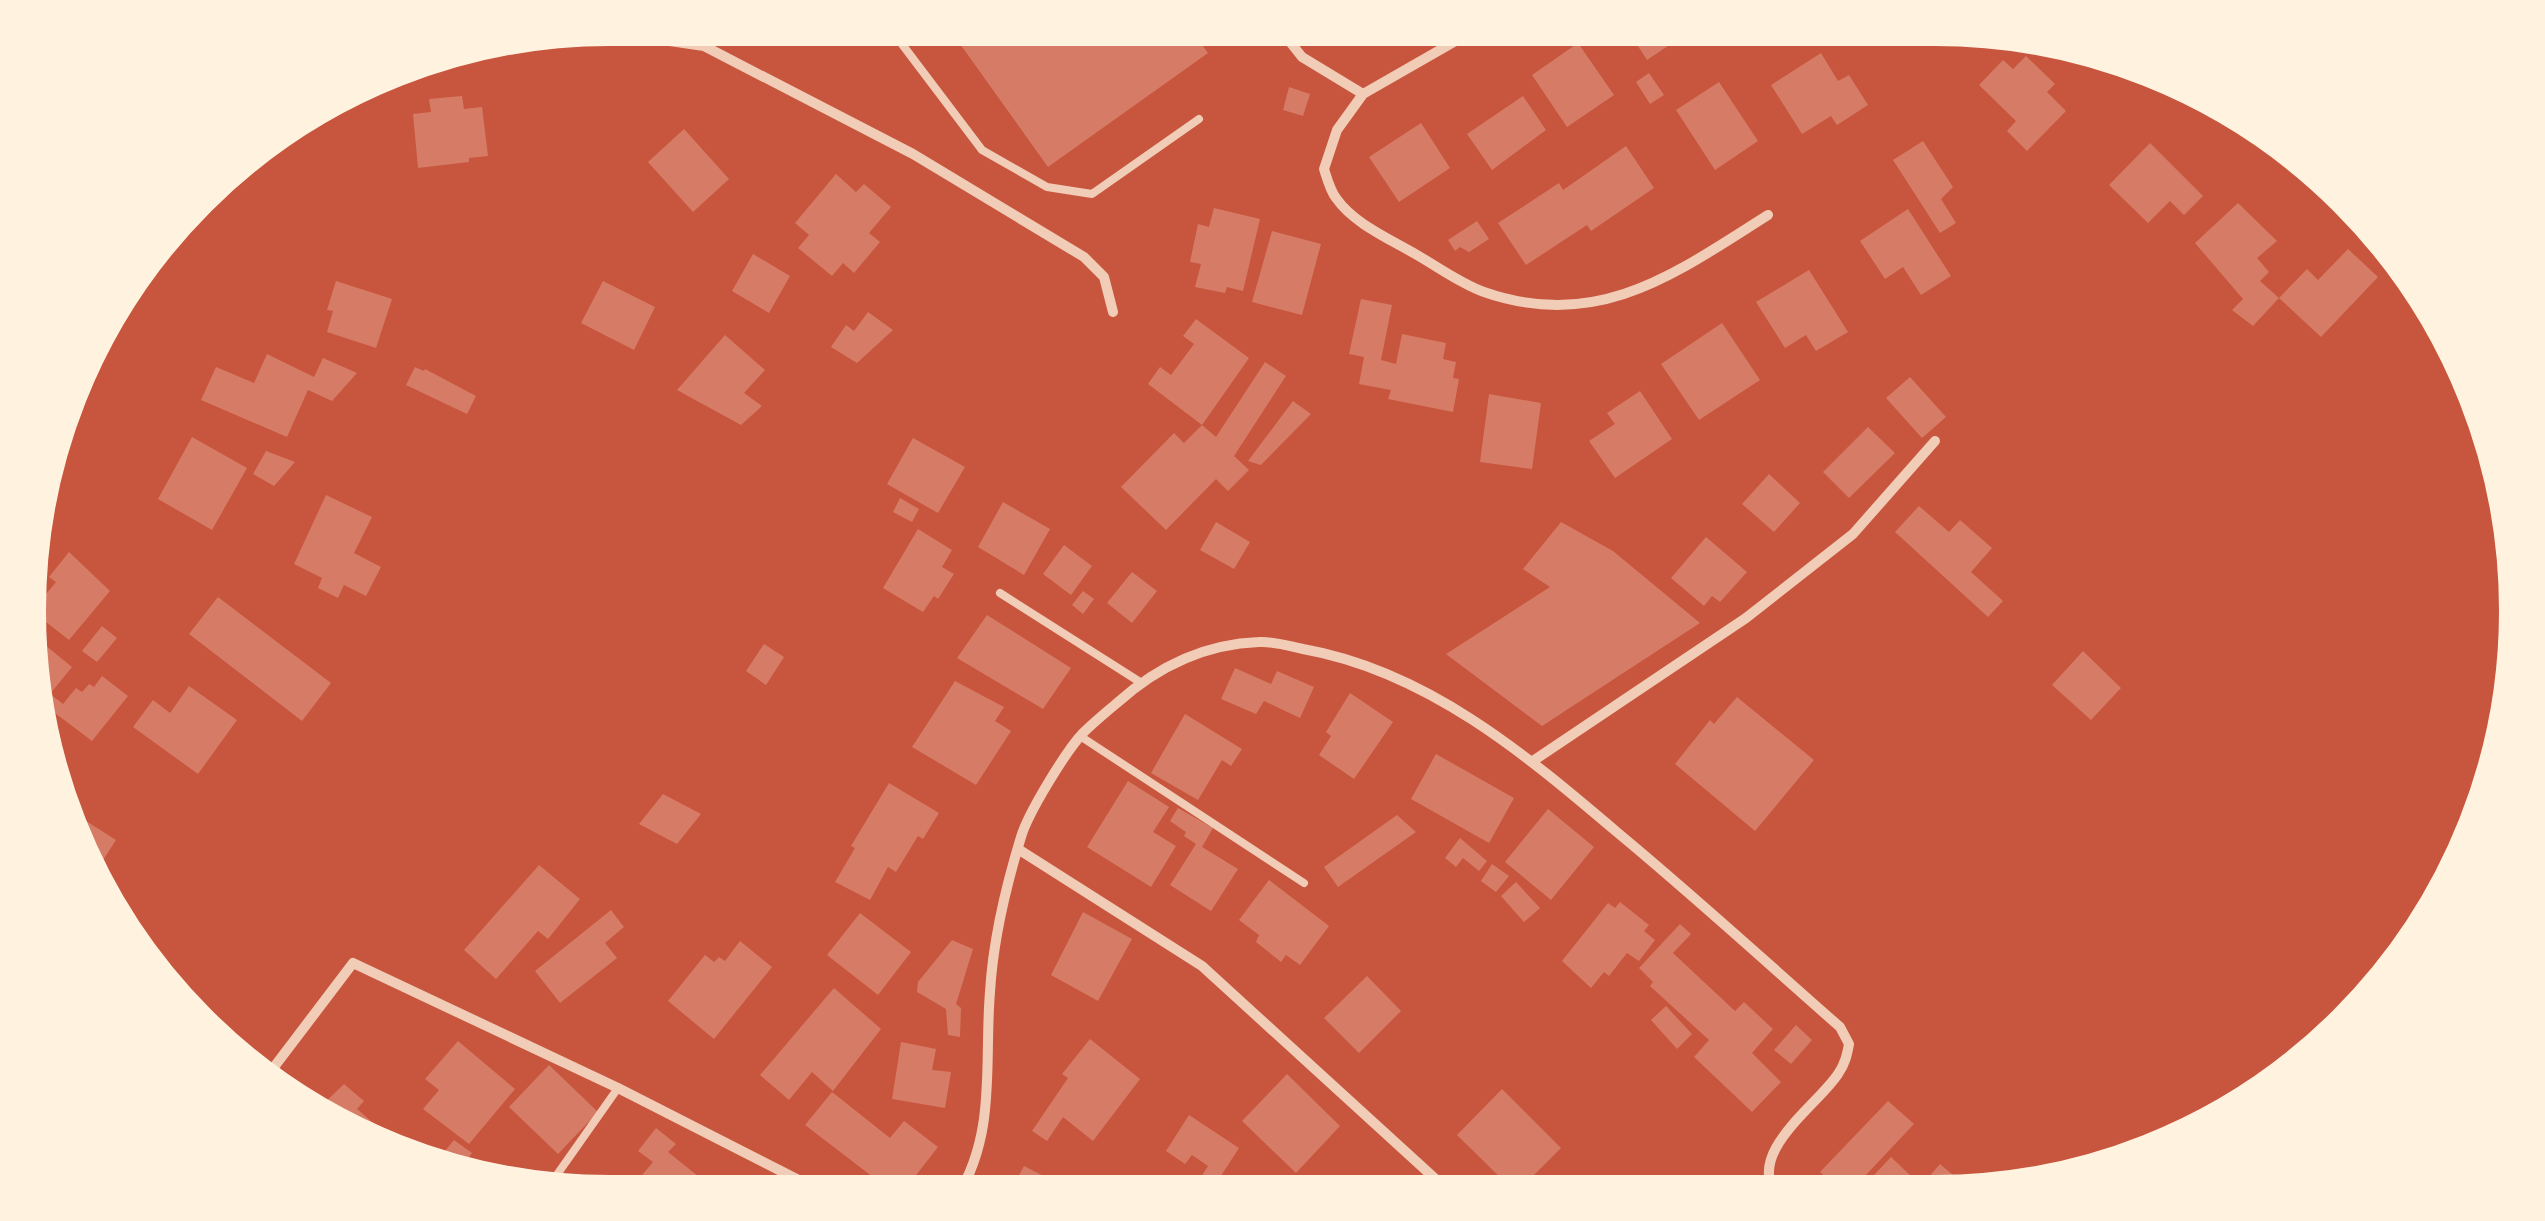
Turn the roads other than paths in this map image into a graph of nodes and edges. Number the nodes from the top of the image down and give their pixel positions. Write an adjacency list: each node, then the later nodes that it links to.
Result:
1 (663, 40): 8 (street)
2 (900, 40): 6 (lane)
3 (1289, 40): 5 (street)
4 (1457, 40): 5 (street)
5 (1363, 94): 7 (street)
6 (1199, 119)
7 (1768, 215)
8 (1113, 312)
9 (1935, 441): 13 (street)
10 (1000, 593): 11 (lane)
11 (1140, 682): 12 (street); 13 (street)
12 (1080, 736): 14 (street); 15 (lane)
13 (1533, 761): 22 (street)
14 (1018, 849): 20 (street); 21 (street)
15 (1304, 883)
16 (273, 1070): 17 (street)
17 (618, 1088): 18 (lane); 19 (street)
18 (554, 1178)
19 (801, 1181)
20 (965, 1181)
21 (1437, 1181)
22 (1771, 1181)

